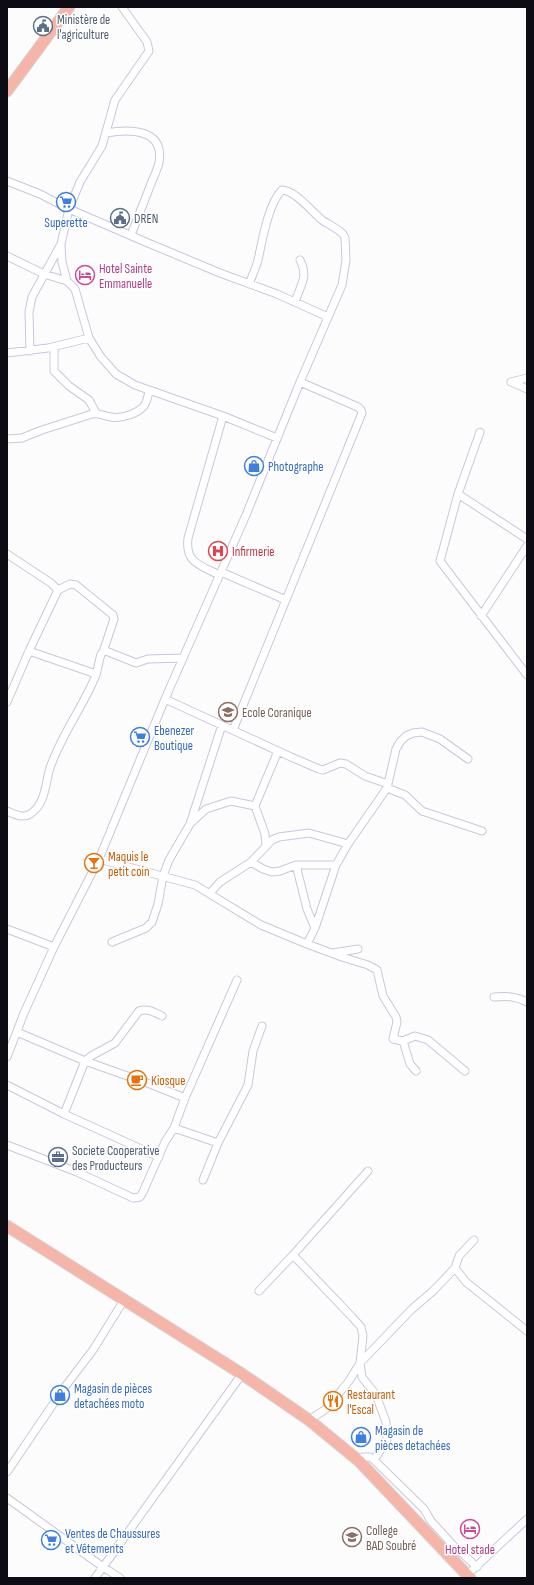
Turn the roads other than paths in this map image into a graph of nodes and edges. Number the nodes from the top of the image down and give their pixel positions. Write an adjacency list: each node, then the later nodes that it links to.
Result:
1 (69, 7): 3 (main road)
2 (122, 7): 4 (street)
3 (7, 90)
4 (106, 133): 6 (street); 7 (street)
5 (7, 181): 6 (street)
6 (69, 209): 7 (street); 8 (street)
7 (131, 235): 13 (street)
8 (61, 244): 11 (street); 12 (street)
9 (7, 256): 11 (street)
10 (300, 260): 14 (street)
11 (44, 274): 12 (street); 18 (street)
12 (67, 281): 16 (street)
13 (250, 284): 14 (street); 15 (street)
14 (295, 302): 15 (street)
15 (328, 317): 21 (street)
16 (89, 338): 17 (street); 23 (street)
17 (54, 347): 18 (street); 24 (street)
18 (30, 351): 19 (street)
19 (7, 353)
20 (527, 378): 22 (street)
21 (300, 382): 27 (street); 35 (street)
22 (527, 389)
23 (149, 391): 24 (street); 25 (street)
24 (96, 413): 28 (street)
25 (223, 416): 27 (street); 33 (street)
26 (480, 432): 29 (street)
27 (277, 438): 33 (street)
28 (7, 439)
29 (458, 494): 30 (street); 36 (street)
30 (527, 539)
31 (527, 546): 36 (street)
32 (7, 554): 34 (street)
33 (220, 574): 35 (street); 39 (street)
34 (58, 590): 37 (street); 38 (street)
35 (286, 600): 45 (street)
36 (481, 616): 41 (street)
37 (29, 651): 40 (street); 43 (street)
38 (103, 652): 39 (street); 40 (street)
39 (183, 658): 42 (street)
40 (96, 674): 50 (street)
41 (527, 674)
42 (166, 699): 44 (street); 55 (street)
43 (7, 702)
44 (222, 725): 45 (street); 51 (street)
45 (233, 730): 46 (street)
46 (278, 751): 48 (street); 49 (street)
47 (468, 759): 48 (street)
48 (387, 786): 52 (street); 53 (street)
49 (255, 806): 51 (street); 54 (street)
50 (7, 811)
51 (190, 824): 59 (street)
52 (482, 831)
53 (348, 844): 54 (street); 58 (street)
54 (266, 846): 56 (street)
55 (99, 859): 59 (street); 65 (street)
56 (251, 862): 57 (street); 60 (street)
57 (296, 865): 58 (street); 61 (street)
58 (336, 865): 61 (street)
59 (163, 876): 60 (street); 63 (street)
60 (210, 893): 64 (street)
61 (315, 928): 64 (street)
62 (7, 929): 65 (street)
63 (112, 942)
64 (307, 944): 67 (street)
65 (54, 947): 73 (street)
66 (358, 949): 67 (street)
67 (332, 953): 74 (street)
68 (237, 980): 80 (street)
69 (494, 997): 70 (street)
70 (527, 1002)
71 (162, 1016): 76 (street)
72 (262, 1026): 83 (street)
73 (17, 1032): 75 (street); 76 (street)
74 (403, 1041): 77 (street); 78 (street)
75 (7, 1057)
76 (85, 1061): 80 (street); 81 (street)
77 (416, 1071)
78 (465, 1071)
79 (7, 1085): 81 (street)
80 (184, 1098): 82 (street)
81 (64, 1114): 85 (street)
82 (174, 1128): 83 (street); 85 (street)
83 (218, 1143): 87 (street)
84 (7, 1145): 85 (street)
85 (159, 1157)
86 (368, 1171): 90 (street)
87 (203, 1180)
88 (7, 1226): 93 (main road)
89 (474, 1240): 91 (street)
90 (294, 1255): 92 (street); 95 (street)
91 (455, 1268): 94 (street); 95 (street)
92 (259, 1291)
93 (124, 1300): 96 (main road); 100 (street)
94 (527, 1331)
95 (360, 1363): 97 (street); 98 (street)
96 (242, 1374): 97 (main road); 103 (street)
97 (310, 1420): 99 (main road)
98 (374, 1460): 99 (street); 104 (street)
99 (359, 1461): 105 (main road)
100 (7, 1472)
101 (7, 1498): 103 (street)
102 (527, 1519): 104 (street)
103 (103, 1567): 106 (street); 107 (street)
104 (477, 1567): 105 (street)
105 (468, 1577)
106 (95, 1578)
107 (120, 1578)

